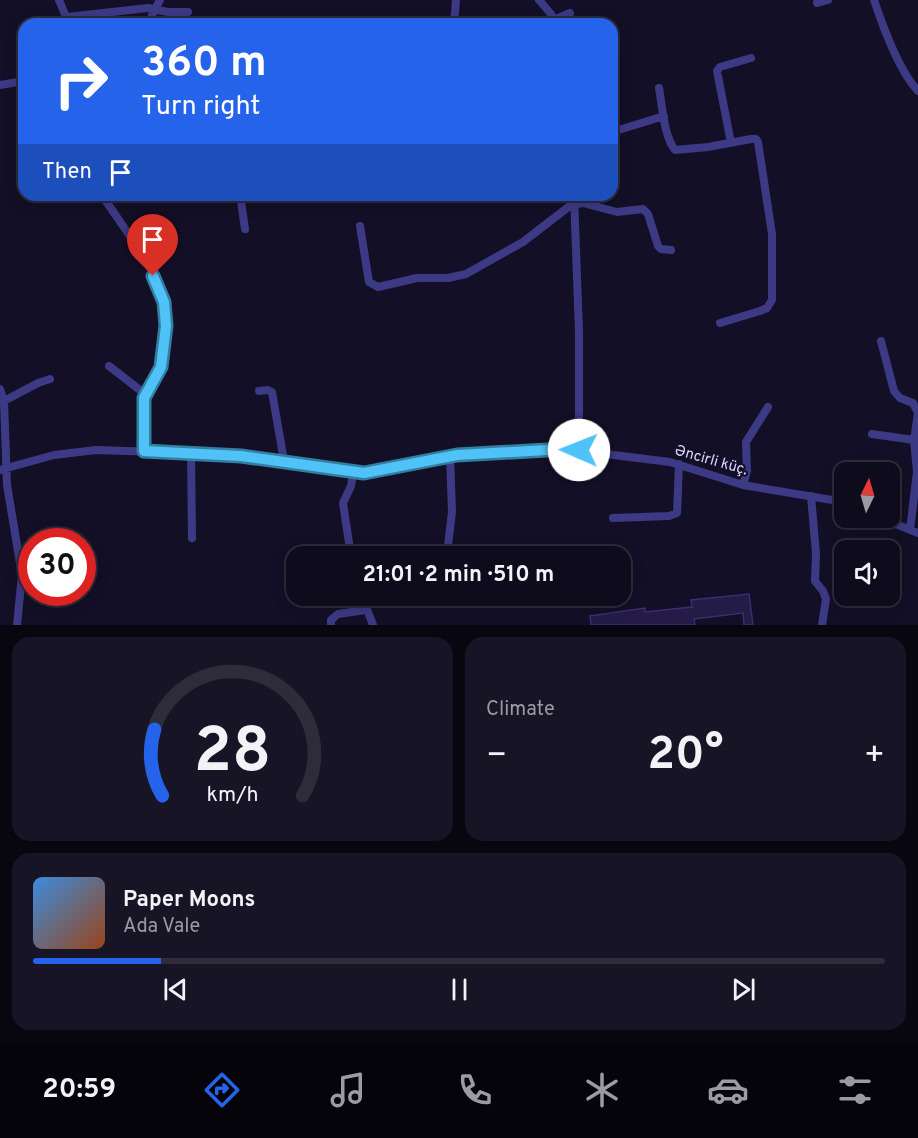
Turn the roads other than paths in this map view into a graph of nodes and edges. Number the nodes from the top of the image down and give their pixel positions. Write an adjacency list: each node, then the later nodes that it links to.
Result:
1 (59, 0): 10 (street)
2 (456, 0): 13 (street)
3 (539, 0): 14 (street)
4 (828, 0): 6 (street)
5 (874, 0): 20 (street)
6 (817, 3)
7 (158, 4): 8 (street); 11 (street); 12 (street)
8 (188, 12)
9 (570, 13): 15 (street)
10 (67, 18)
11 (79, 18)
12 (151, 18)
13 (454, 18)
14 (552, 18)
15 (562, 18)
16 (750, 58): 23 (street)
17 (18, 82): 18 (street)
18 (0, 85)
19 (659, 88): 21 (street)
20 (918, 92)
21 (664, 116): 22 (street); 23 (street)
22 (618, 130)
23 (731, 142): 32 (street)
24 (106, 201): 38 (street)
25 (241, 201): 30 (street)
26 (573, 201): 29 (street)
27 (575, 201): 45 (street)
28 (581, 201): 31 (street)
29 (360, 226)
30 (245, 229)
31 (671, 250)
32 (720, 323)
33 (881, 341): 41 (street)
34 (109, 366): 38 (street)
35 (50, 379): 39 (street)
36 (0, 389): 39 (street)
37 (259, 391): 49 (street)
38 (145, 394): 46 (street)
39 (4, 401): 42 (street)
40 (768, 407): 53 (street)
41 (918, 413): 44 (street)
42 (2, 424): 51 (street)
43 (872, 434): 44 (street)
44 (914, 440): 58 (street)
45 (579, 450): 48 (street, Əncirli küç.); 50 (street, Əncirli küç.)
46 (144, 451): 47 (street, Əncirli küç.); 51 (street, Əncirli küç.)
47 (192, 452): 49 (street, Əncirli küç.); 59 (street)
48 (450, 456): 52 (street, Əncirli küç.); 61 (street)
49 (284, 461): 52 (street, Əncirli küç.)
50 (679, 464): 53 (street, Əncirli küç.); 56 (street)
51 (3, 469): 64 (street)
52 (353, 473): 60 (street)
53 (743, 485): 54 (street, Əncirli küç.)
54 (811, 496): 55 (street, Əncirli küç.); 67 (street)
55 (834, 500)
56 (613, 518)
57 (900, 526): 58 (street)
58 (914, 532)
59 (192, 538)
60 (349, 546)
61 (448, 546)
62 (365, 606): 63 (street)
63 (366, 610): 65 (street); 66 (street)
64 (17, 625)
65 (331, 625)
66 (373, 625)
67 (822, 625)

